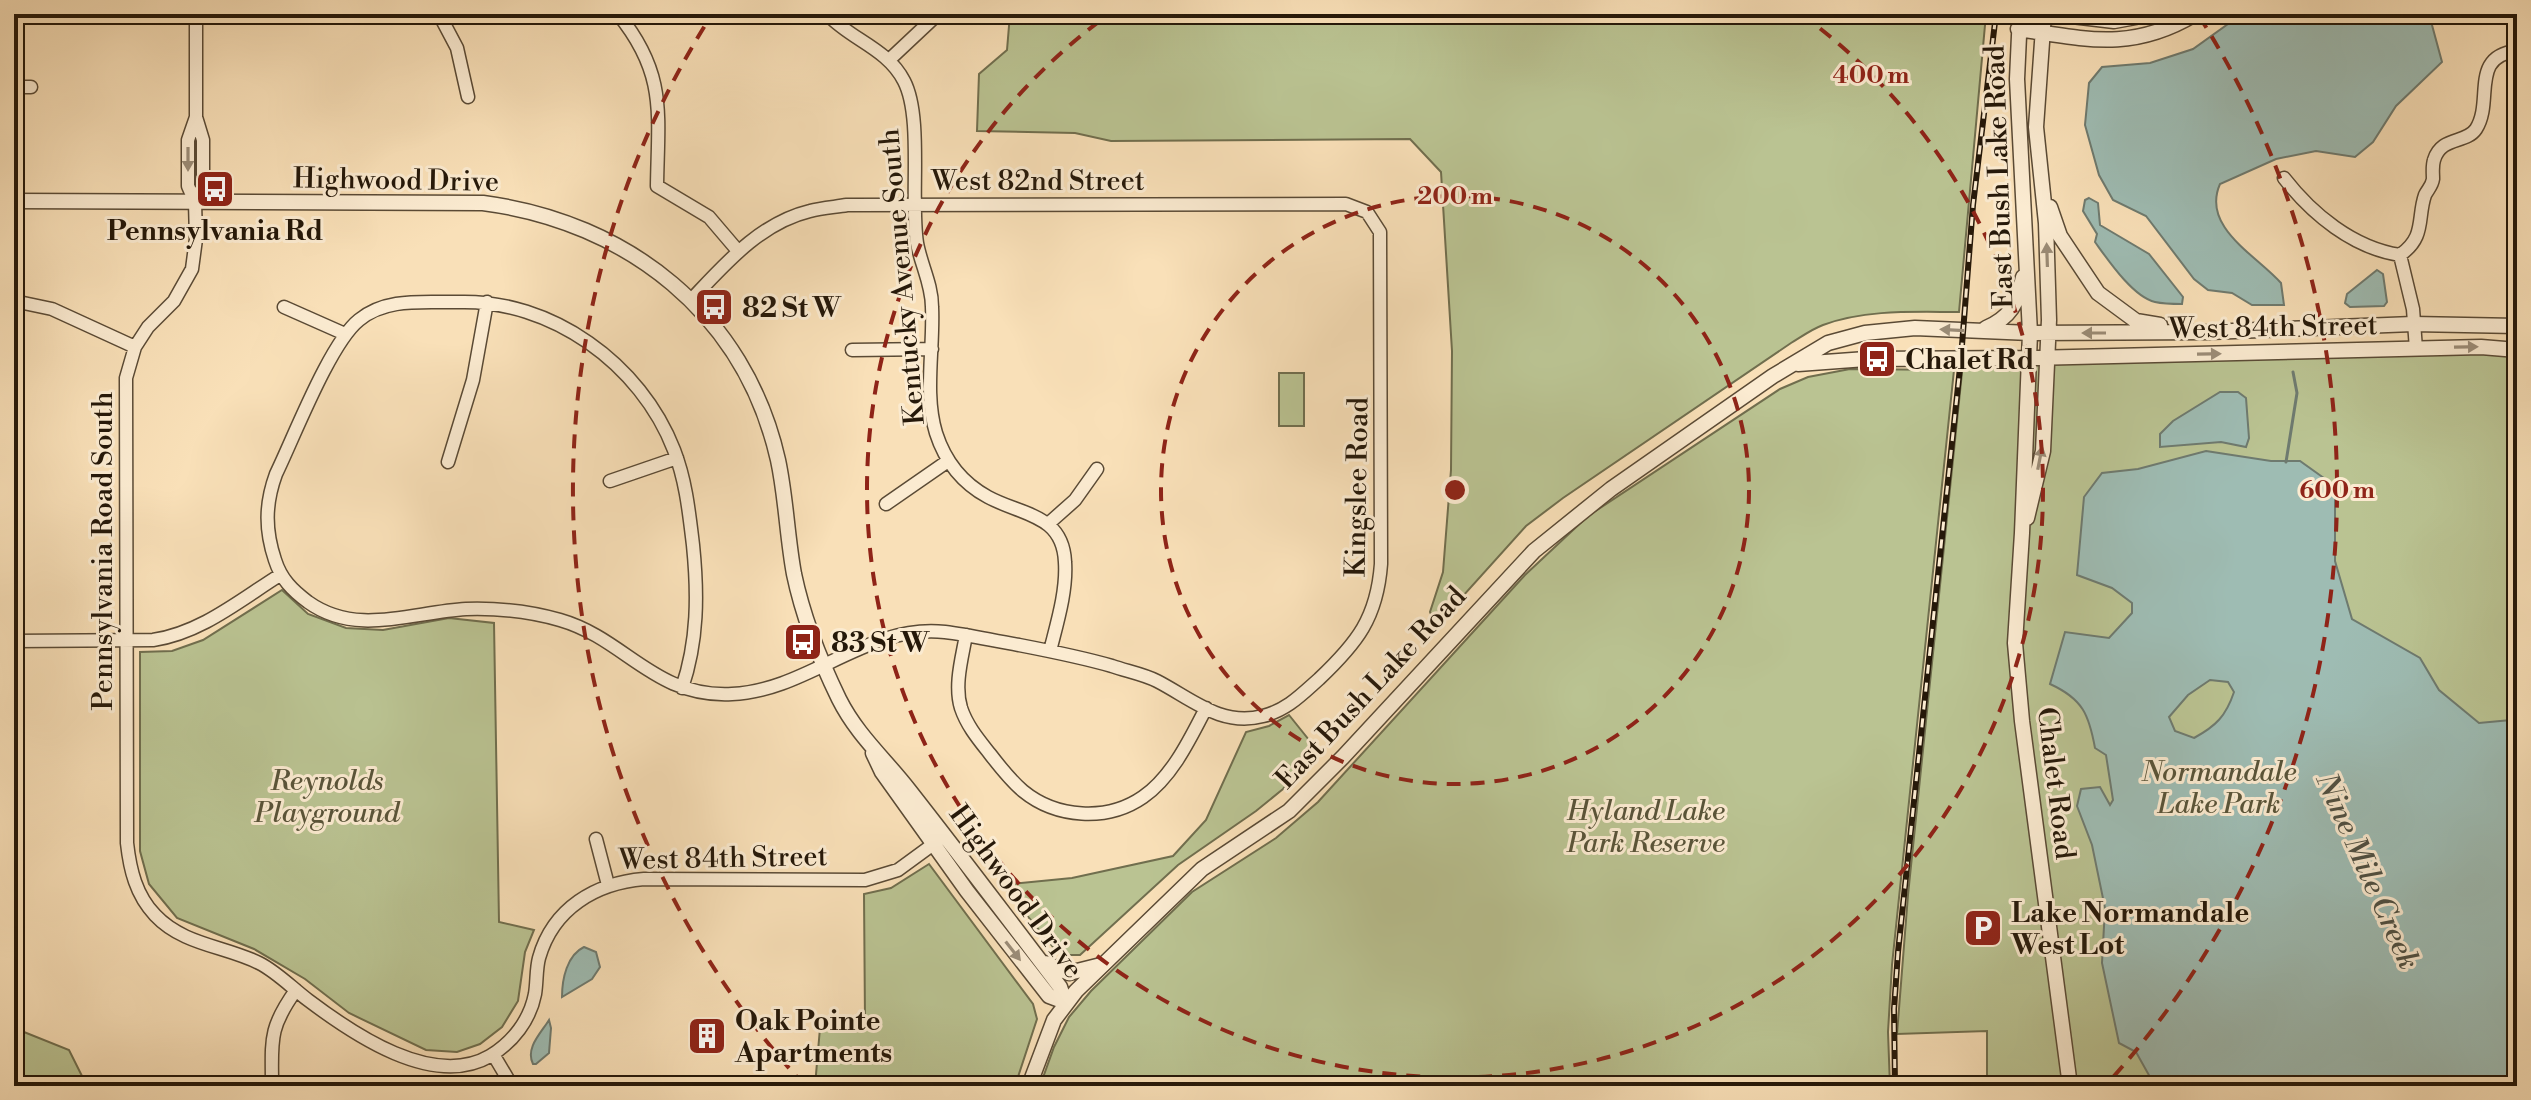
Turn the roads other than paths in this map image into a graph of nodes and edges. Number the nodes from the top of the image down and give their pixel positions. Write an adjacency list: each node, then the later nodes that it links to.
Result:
1 (196, 14): 2 (street); 22 (street, Pennsylvania Road South)
2 (228, 14)
3 (439, 14): 18 (street)
4 (618, 14): 25 (street)
5 (827, 14): 15 (street, Kentucky Avenue South)
6 (938, 14): 15 (street)
7 (2044, 14): 13 (street, East Bush Lake Road)
8 (2055, 14): 9 (street)
9 (2152, 14)
10 (2195, 14): 13 (street)
11 (2517, 16): 14 (street)
12 (2019, 21): 13 (street); 26 (street, East Bush Lake Road)
13 (2041, 32): 20 (street, East Bush Lake Road)
14 (2516, 51): 27 (street)
15 (889, 60): 23 (street, Kentucky Avenue South)
16 (14, 87): 17 (street)
17 (31, 87)
18 (468, 97)
19 (2284, 178): 27 (street)
20 (2044, 191): 35 (street); 37 (street, East Bush Lake Road, one-way to 20)
21 (14, 201): 22 (street, Highwood Drive)
22 (195, 202): 28 (street, Highwood Drive); 39 (street, Pennsylvania Road South)
23 (916, 205): 24 (street, West 82nd Street); 25 (street, West 82nd Street); 40 (street, Kentucky Avenue South)
24 (1367, 212): 62 (street, Kingslee Road)
25 (738, 251): 28 (street, West 82nd Street)
26 (2027, 253): 34 (street); 36 (street, East Bush Lake Road)
27 (2400, 255): 32 (street)
28 (691, 300): 60 (street, Highwood Drive)
29 (14, 301): 39 (street)
30 (487, 302): 38 (street); 47 (street); 49 (street)
31 (284, 307): 38 (street)
32 (2413, 324): 33 (street, West 84th Street); 35 (street, West 84th Street); 41 (street)
33 (2517, 326)
34 (1980, 331): 36 (street, East Bush Lake Road); 46 (street, East Bush Lake Road, one-way to 46)
35 (2208, 332): 37 (street, West 84th Street, one-way to 37)
36 (2030, 333): 37 (street, West 84th Street); 44 (street, Chalet Road)
37 (2048, 333): 45 (street, Chalet Road)
38 (345, 334): 55 (street)
39 (135, 347): 57 (street, Pennsylvania Road South)
40 (932, 349): 42 (street); 48 (street, Kentucky Avenue South)
41 (2416, 349): 43 (street, West 84th Street, one-way to 43); 45 (street, West 84th Street, one-way to 41)
42 (852, 350)
43 (2517, 350)
44 (2030, 358): 45 (street, West 84th Street); 46 (street, East Bush Lake Road); 54 (street, Chalet Road)
45 (2047, 358): 54 (street, Chalet Road, one-way to 45)
46 (1794, 365): 68 (street, East Bush Lake Road)
47 (677, 458): 51 (street); 61 (street)
48 (948, 461): 52 (street); 53 (street, Kentucky Avenue South)
49 (448, 462)
50 (1097, 469): 53 (street)
51 (610, 481)
52 (886, 504)
53 (1048, 524): 59 (street)
54 (2022, 533): 75 (street, Chalet Road)
55 (280, 575): 57 (street); 61 (street)
56 (966, 635): 59 (street); 60 (street); 62 (street)
57 (126, 640): 58 (street); 66 (street, Pennsylvania Road South)
58 (14, 641)
59 (1050, 651): 62 (street)
60 (823, 665): 61 (street); 64 (street, Highwood Drive)
61 (682, 688)
62 (1206, 708)
63 (596, 839): 65 (street)
64 (939, 840): 65 (street, West 84th Street); 67 (street, Highwood Drive); 70 (street, Highwood Drive, one-way to 70)
65 (608, 885): 71 (street, West 84th Street)
66 (155, 915): 69 (street, West 84th Street)
67 (1038, 958): 68 (street); 70 (street, Highwood Drive)
68 (1105, 964): 70 (street, East Bush Lake Road)
69 (296, 990): 71 (street, West 84th Street); 72 (street)
70 (1065, 1002): 74 (street, East Bush Lake Road)
71 (493, 1054): 73 (street)
72 (272, 1086)
73 (512, 1086)
74 (1029, 1086)
75 (2070, 1086)

